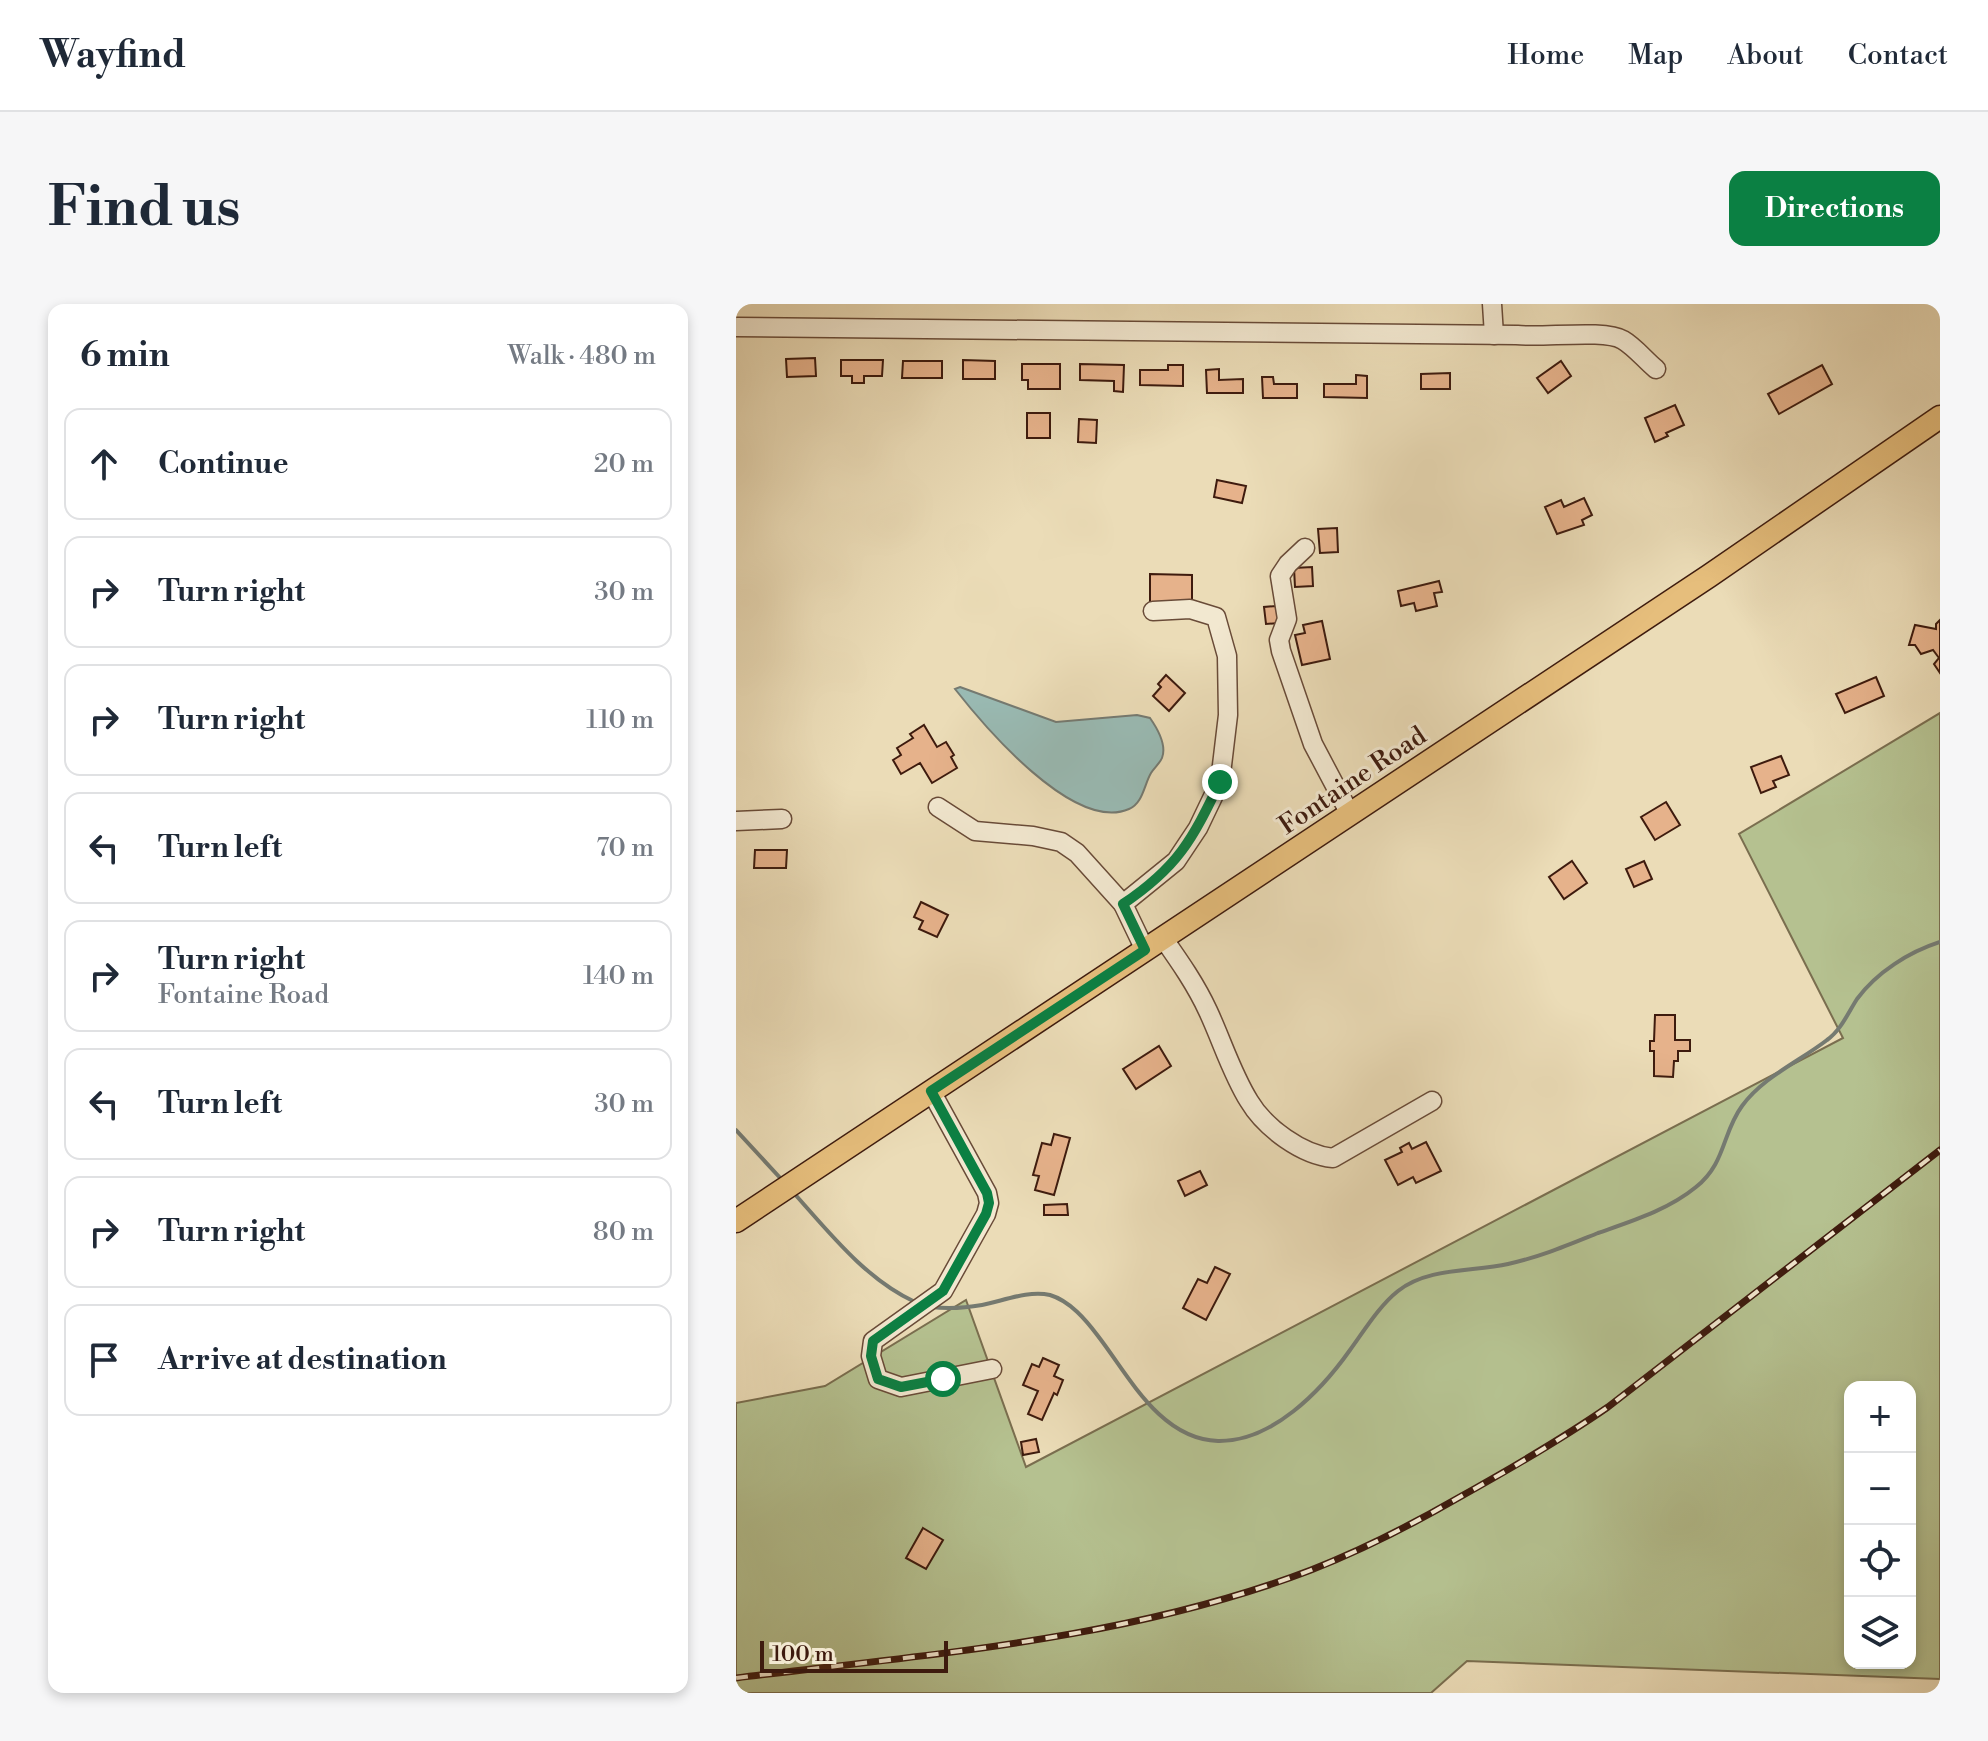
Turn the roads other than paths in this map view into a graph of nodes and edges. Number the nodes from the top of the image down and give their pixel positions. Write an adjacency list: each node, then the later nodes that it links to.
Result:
1 (1492, 304): 3 (street)
2 (736, 327): 3 (street)
3 (1494, 335): 4 (street)
4 (1656, 369)
5 (1940, 417): 9 (main road, Fontaine Road)
6 (1305, 548): 9 (street)
7 (1153, 611): 12 (street)
8 (938, 807): 12 (street)
9 (1350, 814): 13 (main road, Fontaine Road)
10 (782, 819): 11 (street)
11 (736, 821)
12 (1123, 904): 13 (street)
13 (1154, 944): 14 (main road, Fontaine Road); 15 (street)
14 (931, 1091): 16 (main road, Fontaine Road); 17 (street)
15 (1432, 1101)
16 (736, 1221)
17 (992, 1369)

